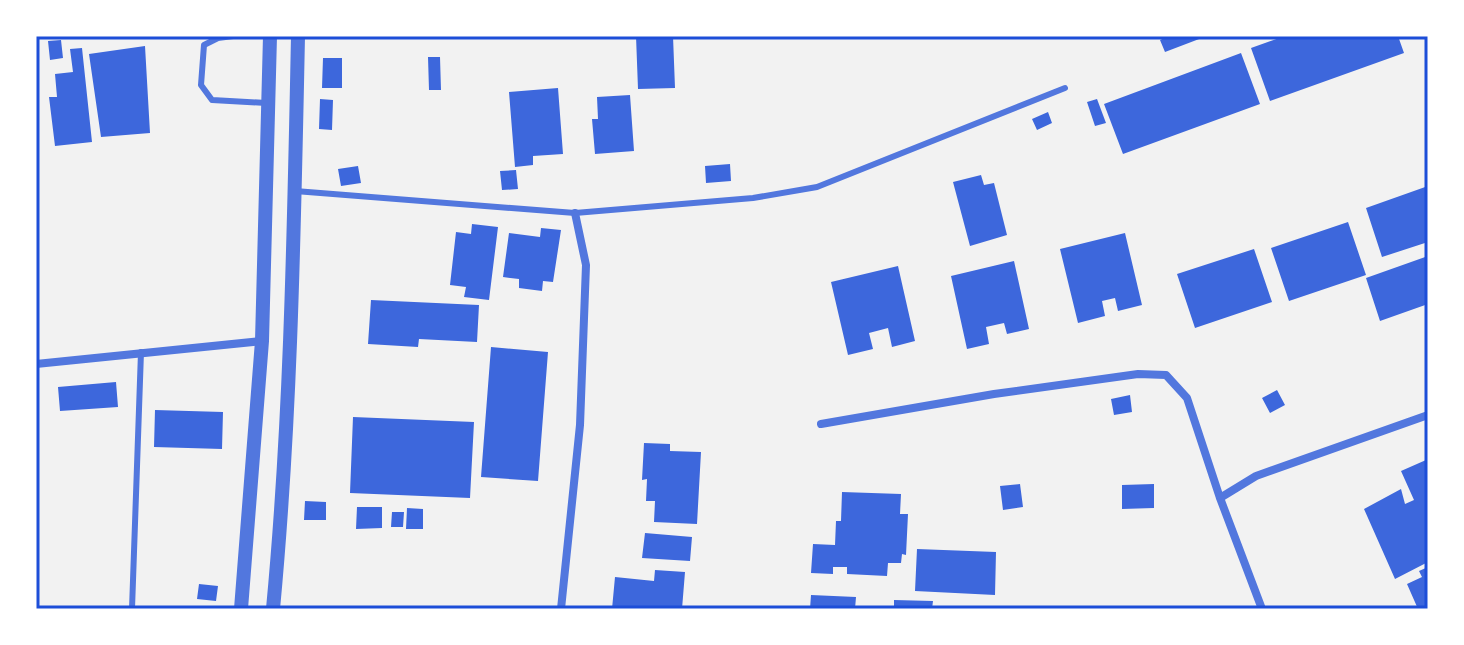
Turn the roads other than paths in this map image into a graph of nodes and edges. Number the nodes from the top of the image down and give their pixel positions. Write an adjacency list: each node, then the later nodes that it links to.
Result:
1 (233, 36): 5 (lane)
2 (270, 36): 5 (street)
3 (298, 36): 6 (street)
4 (1065, 88): 7 (lane)
5 (269, 103): 8 (street)
6 (295, 191): 7 (lane); 16 (street)
7 (575, 213): 17 (street)
8 (262, 341): 9 (street); 15 (street)
9 (141, 352): 10 (street); 14 (lane)
10 (36, 364)
11 (1428, 415): 13 (street)
12 (821, 424): 13 (street)
13 (1220, 498): 18 (street)
14 (132, 609)
15 (241, 609)
16 (273, 609)
17 (561, 609)
18 (1262, 609)

